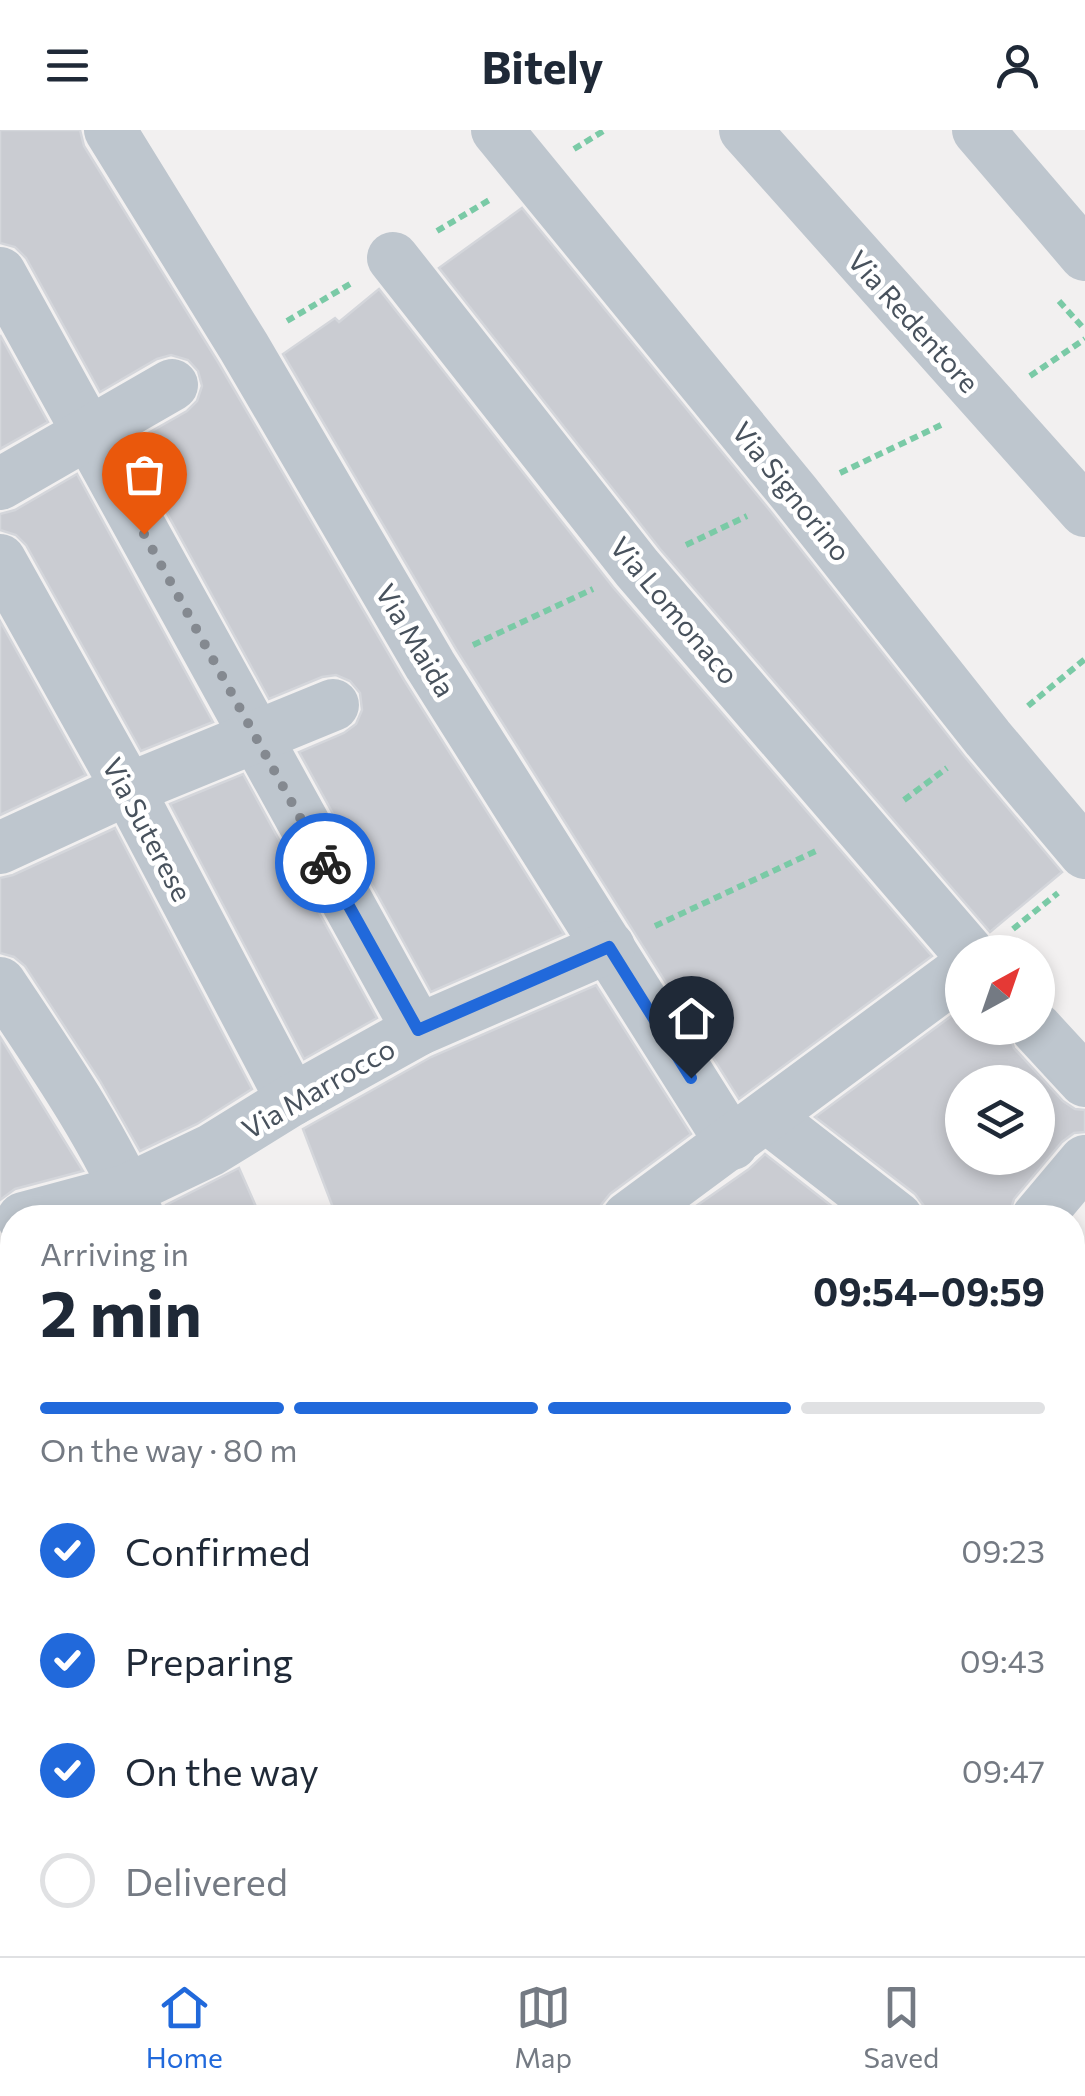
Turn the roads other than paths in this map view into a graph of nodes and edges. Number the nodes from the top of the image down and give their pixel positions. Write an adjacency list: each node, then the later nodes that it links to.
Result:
1 (110, 130): 20 (street, Via Maida)
2 (497, 130): 18 (street, Via Signorino)
3 (978, 130): 5 (street)
4 (763, 132): 9 (street, Via Redentore); 12 (street, Via Redentore)
5 (1085, 255)
6 (393, 258): 19 (street, Via Lomonaco)
7 (0, 273): 10 (street)
8 (172, 385): 10 (street)
9 (1008, 391)
10 (88, 433): 11 (street); 15 (street)
11 (0, 484)
12 (1085, 512)
13 (0, 560): 16 (street, Via Suterese)
14 (333, 705): 15 (street)
15 (256, 738): 16 (street); 23 (street)
16 (128, 789): 17 (street); 26 (street, Via Suterese)
17 (0, 848)
18 (1078, 867)
19 (959, 935)
20 (609, 947): 23 (street, Via Marrocco); 27 (street, Via Maida)
21 (945, 980): 27 (street)
22 (0, 983): 29 (street)
23 (418, 1030): 26 (street, Via Marrocco)
24 (1052, 1045): 25 (street)
25 (1085, 1081)
26 (292, 1100): 29 (street, Via Marrocco)
27 (749, 1131): 30 (street); 31 (street)
28 (1085, 1162): 32 (street)
29 (133, 1204)
30 (646, 1205)
31 (874, 1205)
32 (1048, 1205)

